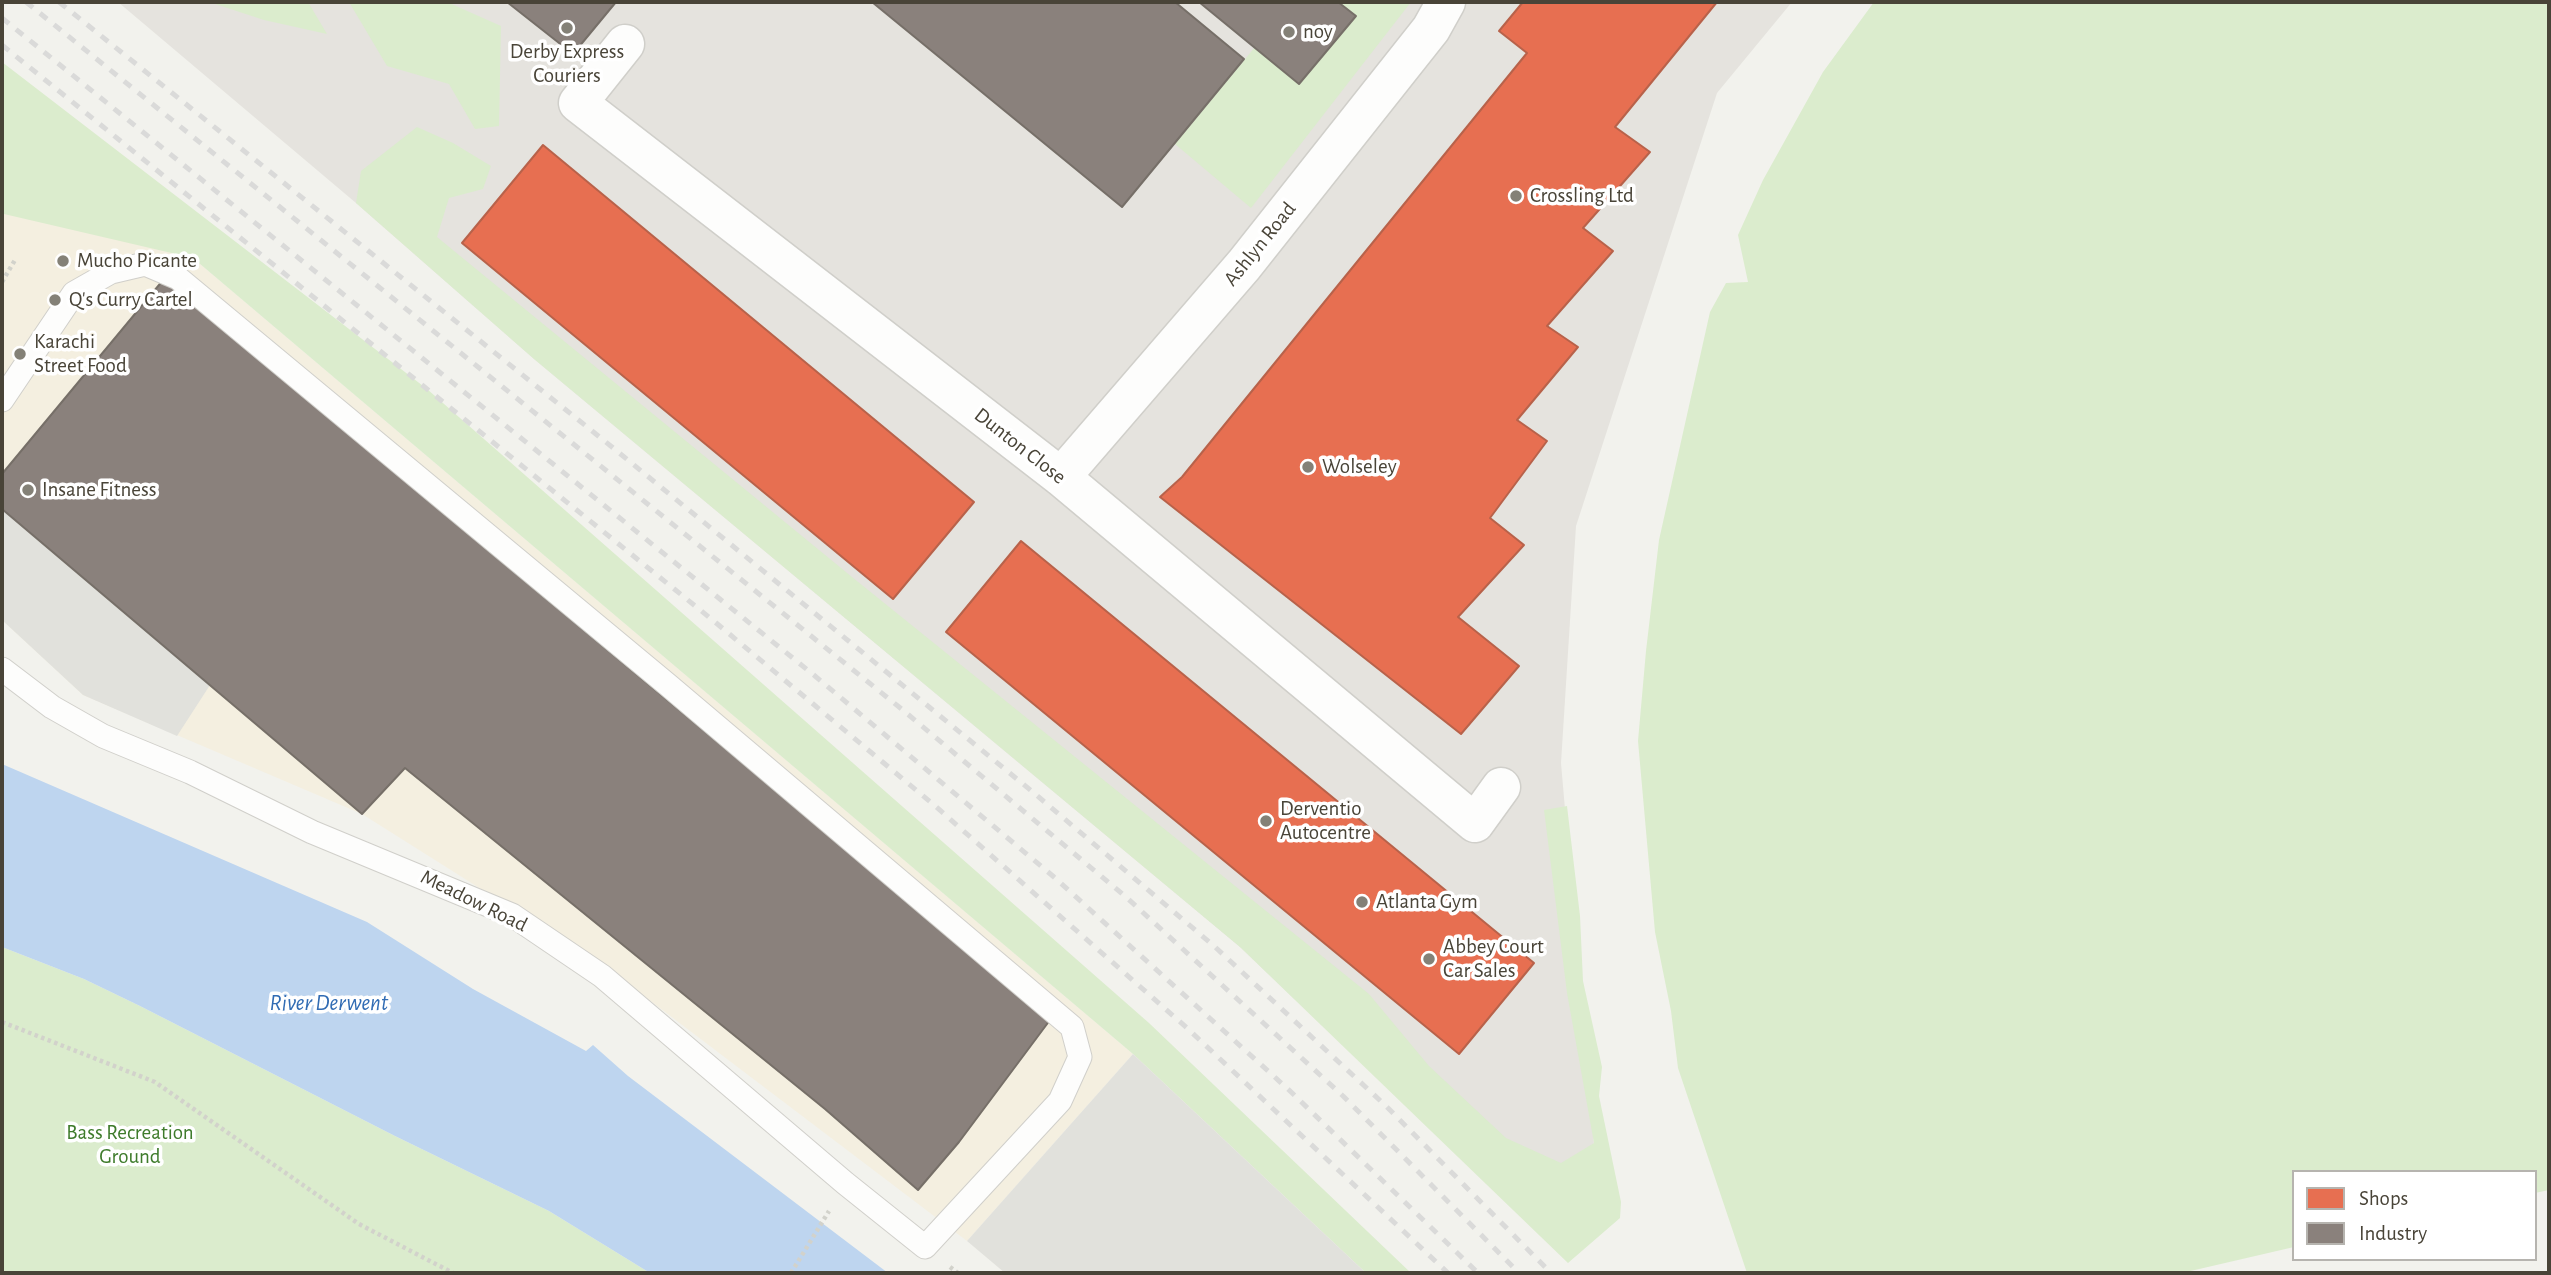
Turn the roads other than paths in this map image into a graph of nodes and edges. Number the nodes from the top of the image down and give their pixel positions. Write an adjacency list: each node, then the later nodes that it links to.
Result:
1 (1447, 2): 4 (street, Ashlyn Road)
2 (625, 44): 4 (street, Dunton Close)
3 (2, 401): 5 (lane, Meadow Road)
4 (1060, 478): 6 (street, Dunton Close)
5 (2, 669)
6 (1501, 787)

